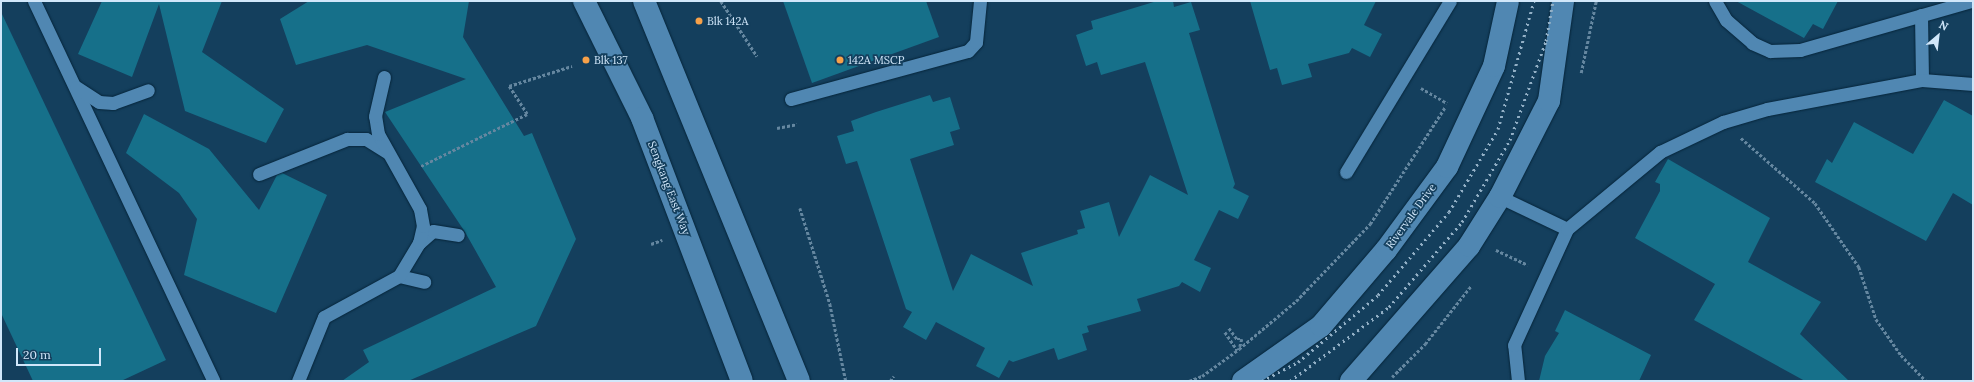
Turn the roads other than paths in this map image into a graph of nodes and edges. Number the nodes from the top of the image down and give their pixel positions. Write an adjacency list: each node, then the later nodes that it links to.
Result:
1 (34, 1): 13 (lane)
2 (584, 1): 28 (street, Sengkang East Way)
3 (644, 1): 29 (street)
4 (980, 1): 16 (lane)
5 (1450, 1): 18 (lane)
6 (1508, 1): 30 (street, Rivervale Drive)
7 (1563, 1): 20 (street)
8 (1715, 1): 10 (lane)
9 (1971, 1): 10 (lane)
10 (1921, 16): 12 (lane)
11 (384, 76): 17 (lane)
12 (1922, 80): 14 (lane); 21 (lane)
13 (73, 84): 15 (lane); 26 (lane)
14 (1973, 84)
15 (148, 90)
16 (791, 99)
17 (389, 154): 19 (lane); 23 (lane)
18 (1346, 172)
19 (259, 174)
20 (1500, 197): 21 (lane); 31 (street)
21 (1567, 229): 32 (lane)
22 (458, 235): 23 (lane)
23 (419, 243): 24 (lane)
24 (400, 276): 25 (lane); 27 (lane)
25 (424, 282)
26 (214, 381)
27 (298, 381)
28 (742, 381)
29 (799, 381)
30 (1243, 381)
31 (1351, 381)
32 (1518, 381)

